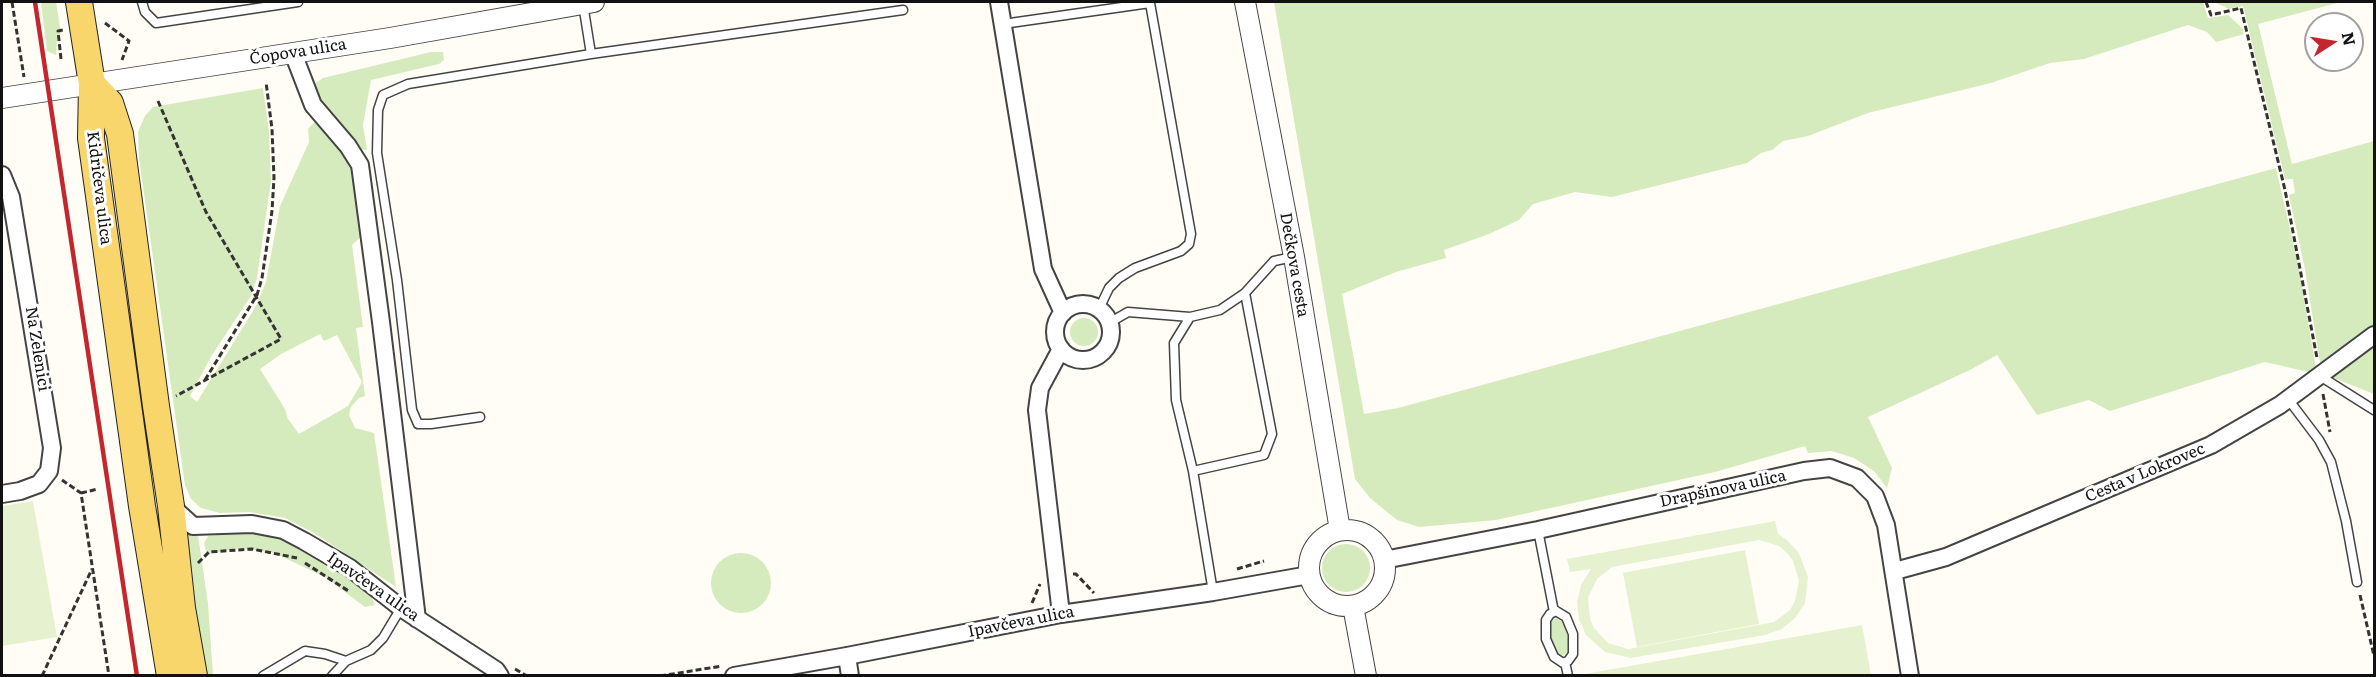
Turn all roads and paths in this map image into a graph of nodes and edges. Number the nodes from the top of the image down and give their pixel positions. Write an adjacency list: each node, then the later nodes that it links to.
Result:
1 (12, 2): 13 (path)
2 (79, 2): 15 (main road)
3 (142, 2): 4 (lane)
4 (298, 2)
5 (586, 2): 11 (street, Čopova ulica); 12 (lane)
6 (999, 2): 10 (street)
7 (1245, 2): 19 (street, Dečkova cesta)
8 (2206, 2): 27 (path)
9 (903, 10): 12 (lane)
10 (1003, 24): 22 (street); 23 (lane)
11 (293, 53): 15 (street, Čopova ulica); 53 (street)
12 (591, 54): 32 (lane)
13 (24, 79)
14 (266, 82): 21 (path)
15 (92, 84): 16 (street, Čopova ulica); 38 (main road, Kidričeva ulica); 60 (main road, Kidričeva ulica)
16 (2, 98)
17 (158, 101): 21 (path)
18 (2, 175): 33 (street, Na Zelenici)
19 (1294, 257): 20 (lane); 39 (street, Dečkova cesta)
20 (1245, 292): 24 (lane); 34 (lane)
21 (257, 295): 28 (path); 28 (path)
22 (1063, 313): 23 (street); 26 (street)
23 (1104, 316): 24 (lane); 26 (street)
24 (1190, 317): 34 (lane)
25 (2374, 335): 27 (street, Cesta v Lokrovec)
26 (1061, 349): 52 (street)
27 (2320, 376): 30 (street, Cesta v Lokrovec); 31 (lane)
28 (204, 382): 29 (path)
29 (169, 399)
30 (2288, 399): 44 (street, Cesta v Lokrovec); 46 (lane)
31 (2374, 410)
32 (480, 417)
33 (50, 471): 36 (path); 37 (street)
34 (1192, 471): 47 (lane)
35 (98, 489): 36 (path)
36 (81, 493): 43 (path)
37 (2, 494)
38 (171, 507): 50 (street, Ipavčeva ulica); 61 (main road, Kidričeva ulica)
39 (1340, 530): 42 (street); 45 (street)
40 (1538, 530): 42 (street, Drapšinova ulica); 44 (street, Drapšinova ulica); 51 (lane)
41 (209, 552): 48 (path)
42 (1384, 561): 49 (street)
43 (92, 568): 58 (path); 59 (path)
44 (1895, 571): 69 (street, Drapšinova ulica)
45 (1309, 575): 47 (street, Ipavčeva ulica); 49 (street)
46 (2357, 582): 55 (path)
47 (1213, 592): 52 (street, Ipavčeva ulica)
48 (353, 594)
49 (1353, 606): 67 (street)
50 (401, 609): 53 (street, Ipavčeva ulica); 56 (lane)
51 (1554, 612): 57 (lane); 57 (lane)
52 (1061, 614): 54 (street, Ipavčeva ulica)
53 (417, 619): 64 (street, Ipavčeva ulica)
54 (847, 656): 65 (street, Ipavčeva ulica); 66 (street)
55 (2374, 656)
56 (346, 661): 62 (lane); 63 (lane)
57 (1565, 662): 68 (lane)
58 (42, 675)
59 (109, 675)
60 (170, 675)
61 (194, 675)
62 (263, 675)
63 (332, 675)
64 (500, 675)
65 (734, 675)
66 (850, 675)
67 (1366, 675)
68 (1568, 675)
69 (1910, 675)

